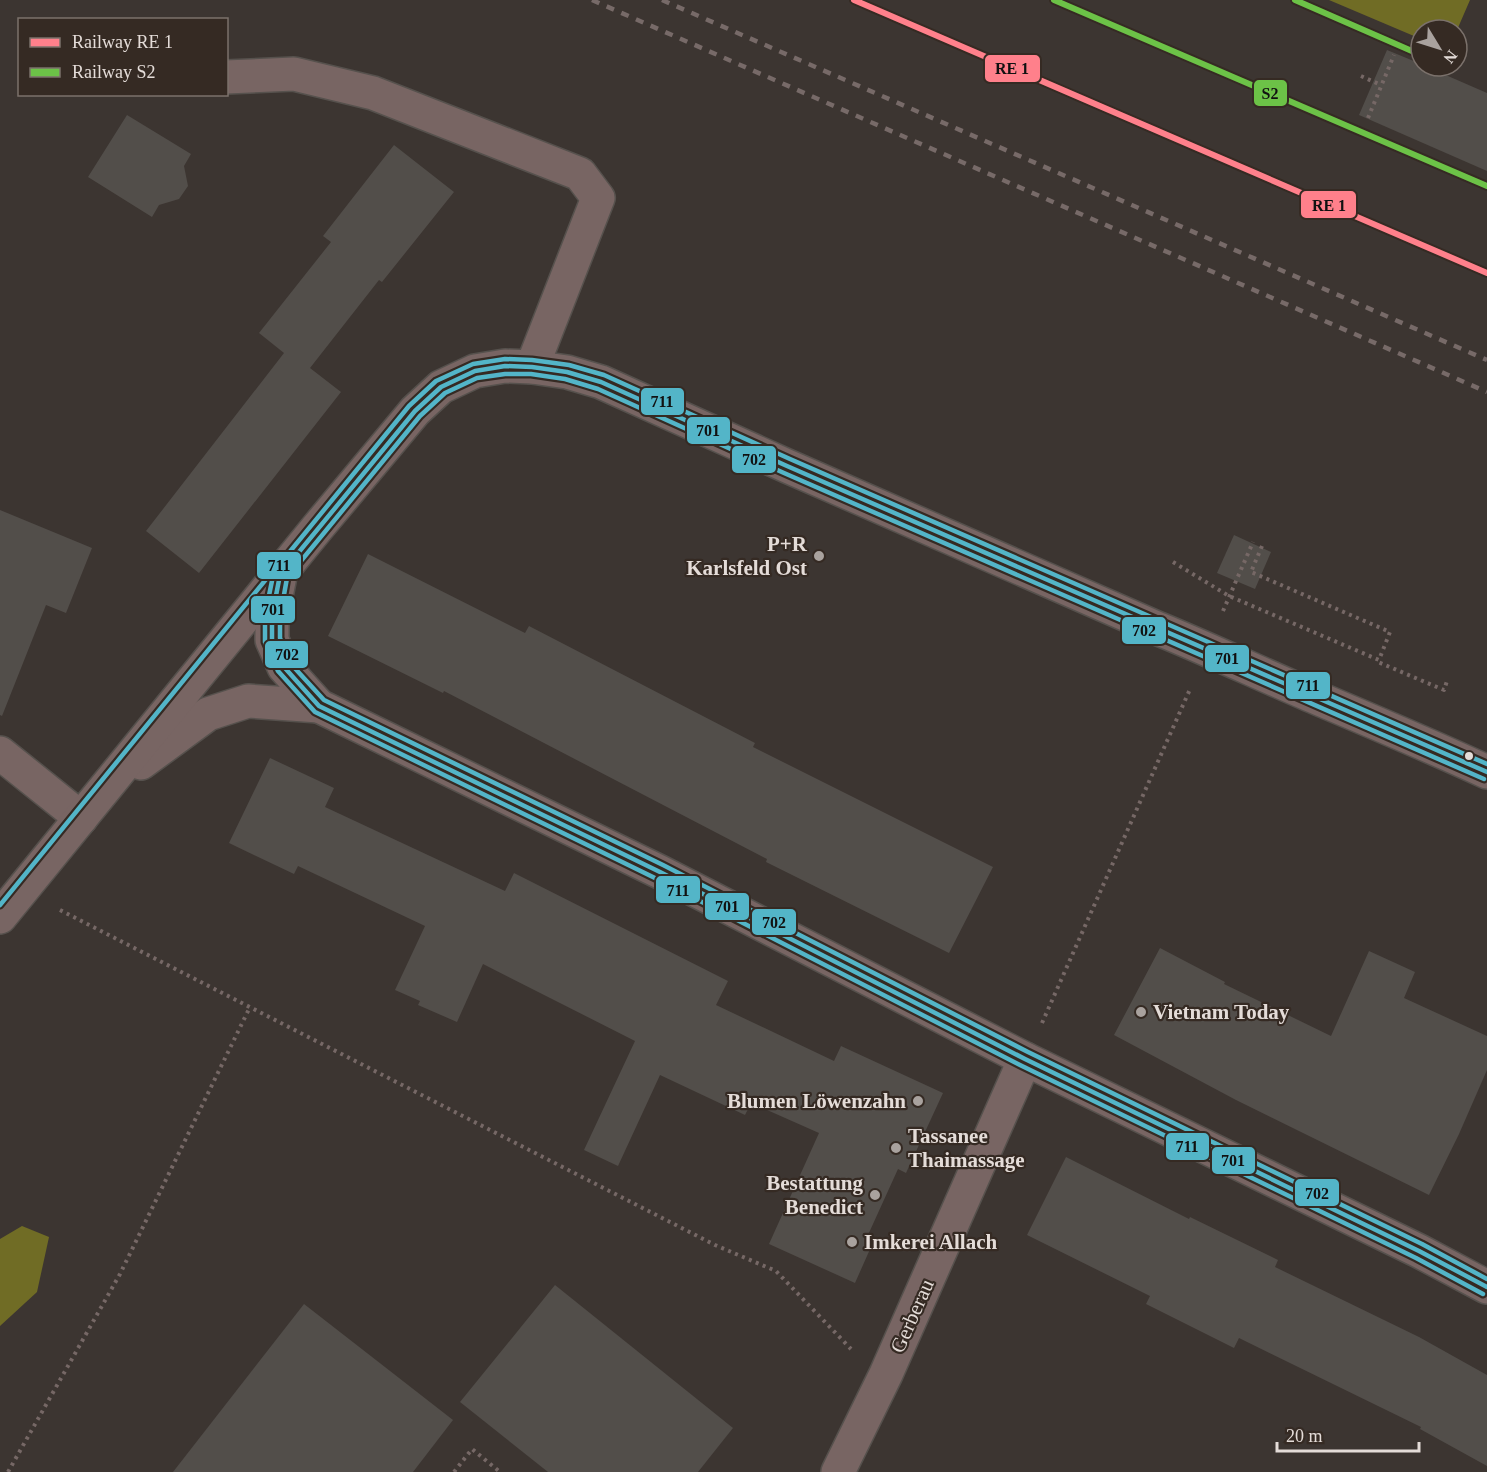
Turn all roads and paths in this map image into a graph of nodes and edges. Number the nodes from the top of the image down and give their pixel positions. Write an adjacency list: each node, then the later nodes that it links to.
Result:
1 (1394, 55): 4 (path)
2 (1361, 76): 4 (path)
3 (228, 77): 6 (street)
4 (1382, 85): 5 (path)
5 (1368, 118)
6 (532, 367): 10 (street); 12 (street)
7 (1253, 542): 11 (path)
8 (1262, 546): 13 (path)
9 (1173, 562): 13 (path)
10 (280, 575): 15 (street); 18 (street)
11 (1236, 582)
12 (1207, 649): 17 (street); 22 (path)
13 (1379, 660): 14 (path)
14 (1447, 681)
15 (320, 706): 18 (street); 22 (street)
16 (0, 753): 18 (street)
17 (1487, 772)
18 (81, 818): 19 (street)
19 (22, 890): 20 (street); 21 (path)
20 (0, 917)
21 (250, 1007): 24 (path); 25 (path)
22 (1025, 1059): 23 (street); 24 (street, Gerberau)
23 (1487, 1287)
24 (886, 1374): 28 (street, Gerberau)
25 (8, 1472)
26 (454, 1472): 27 (path)
27 (500, 1472)
28 (838, 1472)

